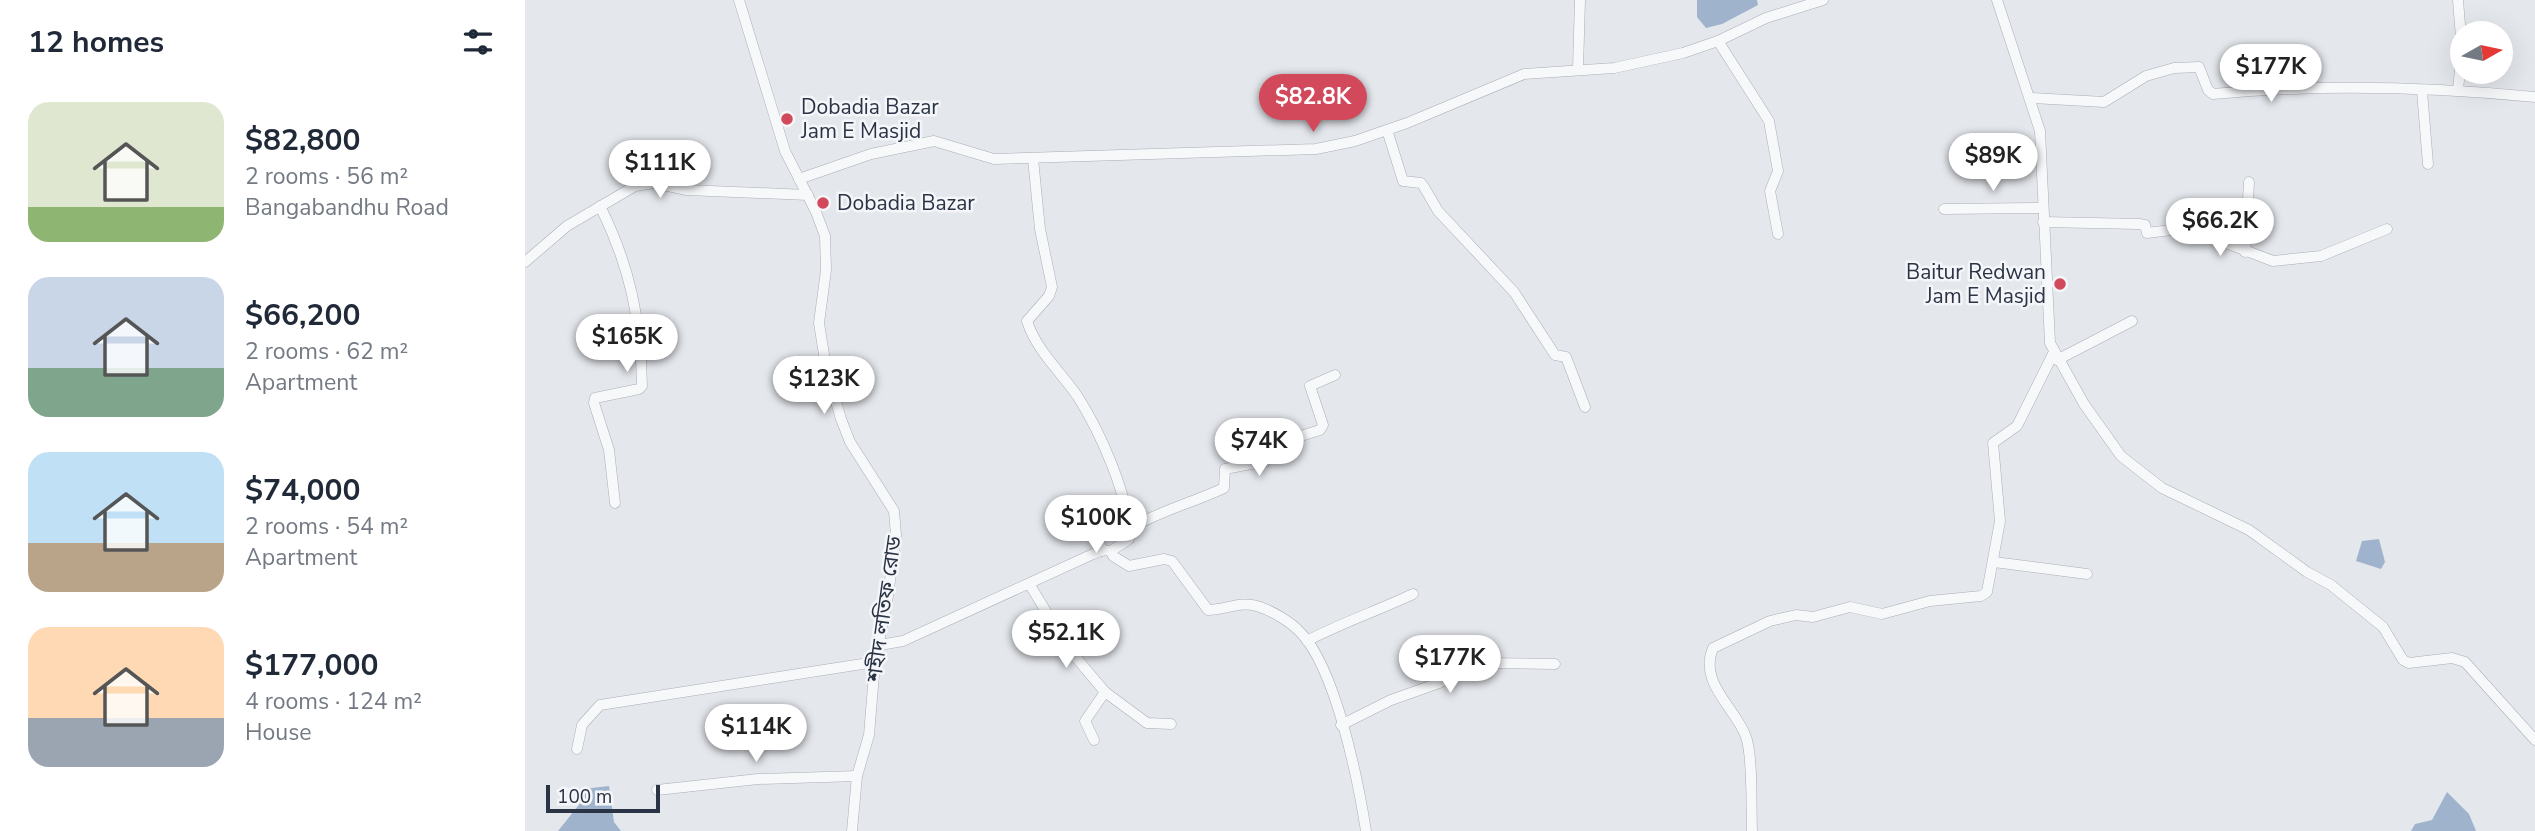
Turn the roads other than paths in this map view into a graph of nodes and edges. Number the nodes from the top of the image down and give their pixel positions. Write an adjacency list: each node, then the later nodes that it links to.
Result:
1 (740, 0): 15 (street, শহীদ লতিফ রোড)
2 (1580, 0): 7 (street)
3 (1823, 0): 6 (street)
4 (1997, 0): 11 (street)
5 (2458, 0): 8 (street)
6 (1718, 41): 7 (street); 23 (street)
7 (1579, 69): 12 (street)
8 (2458, 90): 9 (street); 10 (street)
9 (2422, 91): 11 (street); 14 (street)
10 (2535, 97)
11 (2032, 99): 19 (street)
12 (1387, 130): 13 (street); 29 (street)
13 (1033, 159): 15 (street); 31 (street)
14 (2428, 164)
15 (799, 179): 17 (street, শহীদ লতিফ রোড)
16 (2249, 182): 24 (street)
17 (808, 195): 18 (street); 39 (street, শহীদ লতিফ রোড)
18 (600, 206): 25 (street); 30 (street)
19 (2041, 208): 20 (street); 21 (street)
20 (1944, 209)
21 (2043, 222): 24 (street); 27 (street)
22 (2387, 229): 24 (street)
23 (1778, 234)
24 (2245, 252)
25 (525, 262)
26 (2132, 320): 27 (street)
27 (2055, 356): 34 (street); 46 (street)
28 (1335, 375): 31 (street)
29 (1585, 407)
30 (615, 503)
31 (1129, 529): 33 (street)
32 (1096, 531): 33 (street)
33 (1106, 551): 36 (street); 38 (street)
34 (1994, 562): 35 (street); 52 (street)
35 (2087, 574)
36 (1030, 585): 39 (street); 42 (street)
37 (1413, 594): 38 (street)
38 (1307, 641): 44 (street)
39 (880, 645): 40 (street, শহীদ লতিফ রোড)
40 (876, 662): 47 (street); 48 (street, শহীদ লতিফ রোড)
41 (1555, 664): 44 (street)
42 (1105, 692): 43 (street); 45 (street)
43 (1171, 724)
44 (1341, 725): 51 (street)
45 (1094, 740)
46 (2535, 740)
47 (577, 749)
48 (857, 776): 49 (street); 50 (street, শহীদ লতিফ রোড)
49 (657, 790)
50 (852, 831)
51 (1366, 831)
52 (1752, 831)

